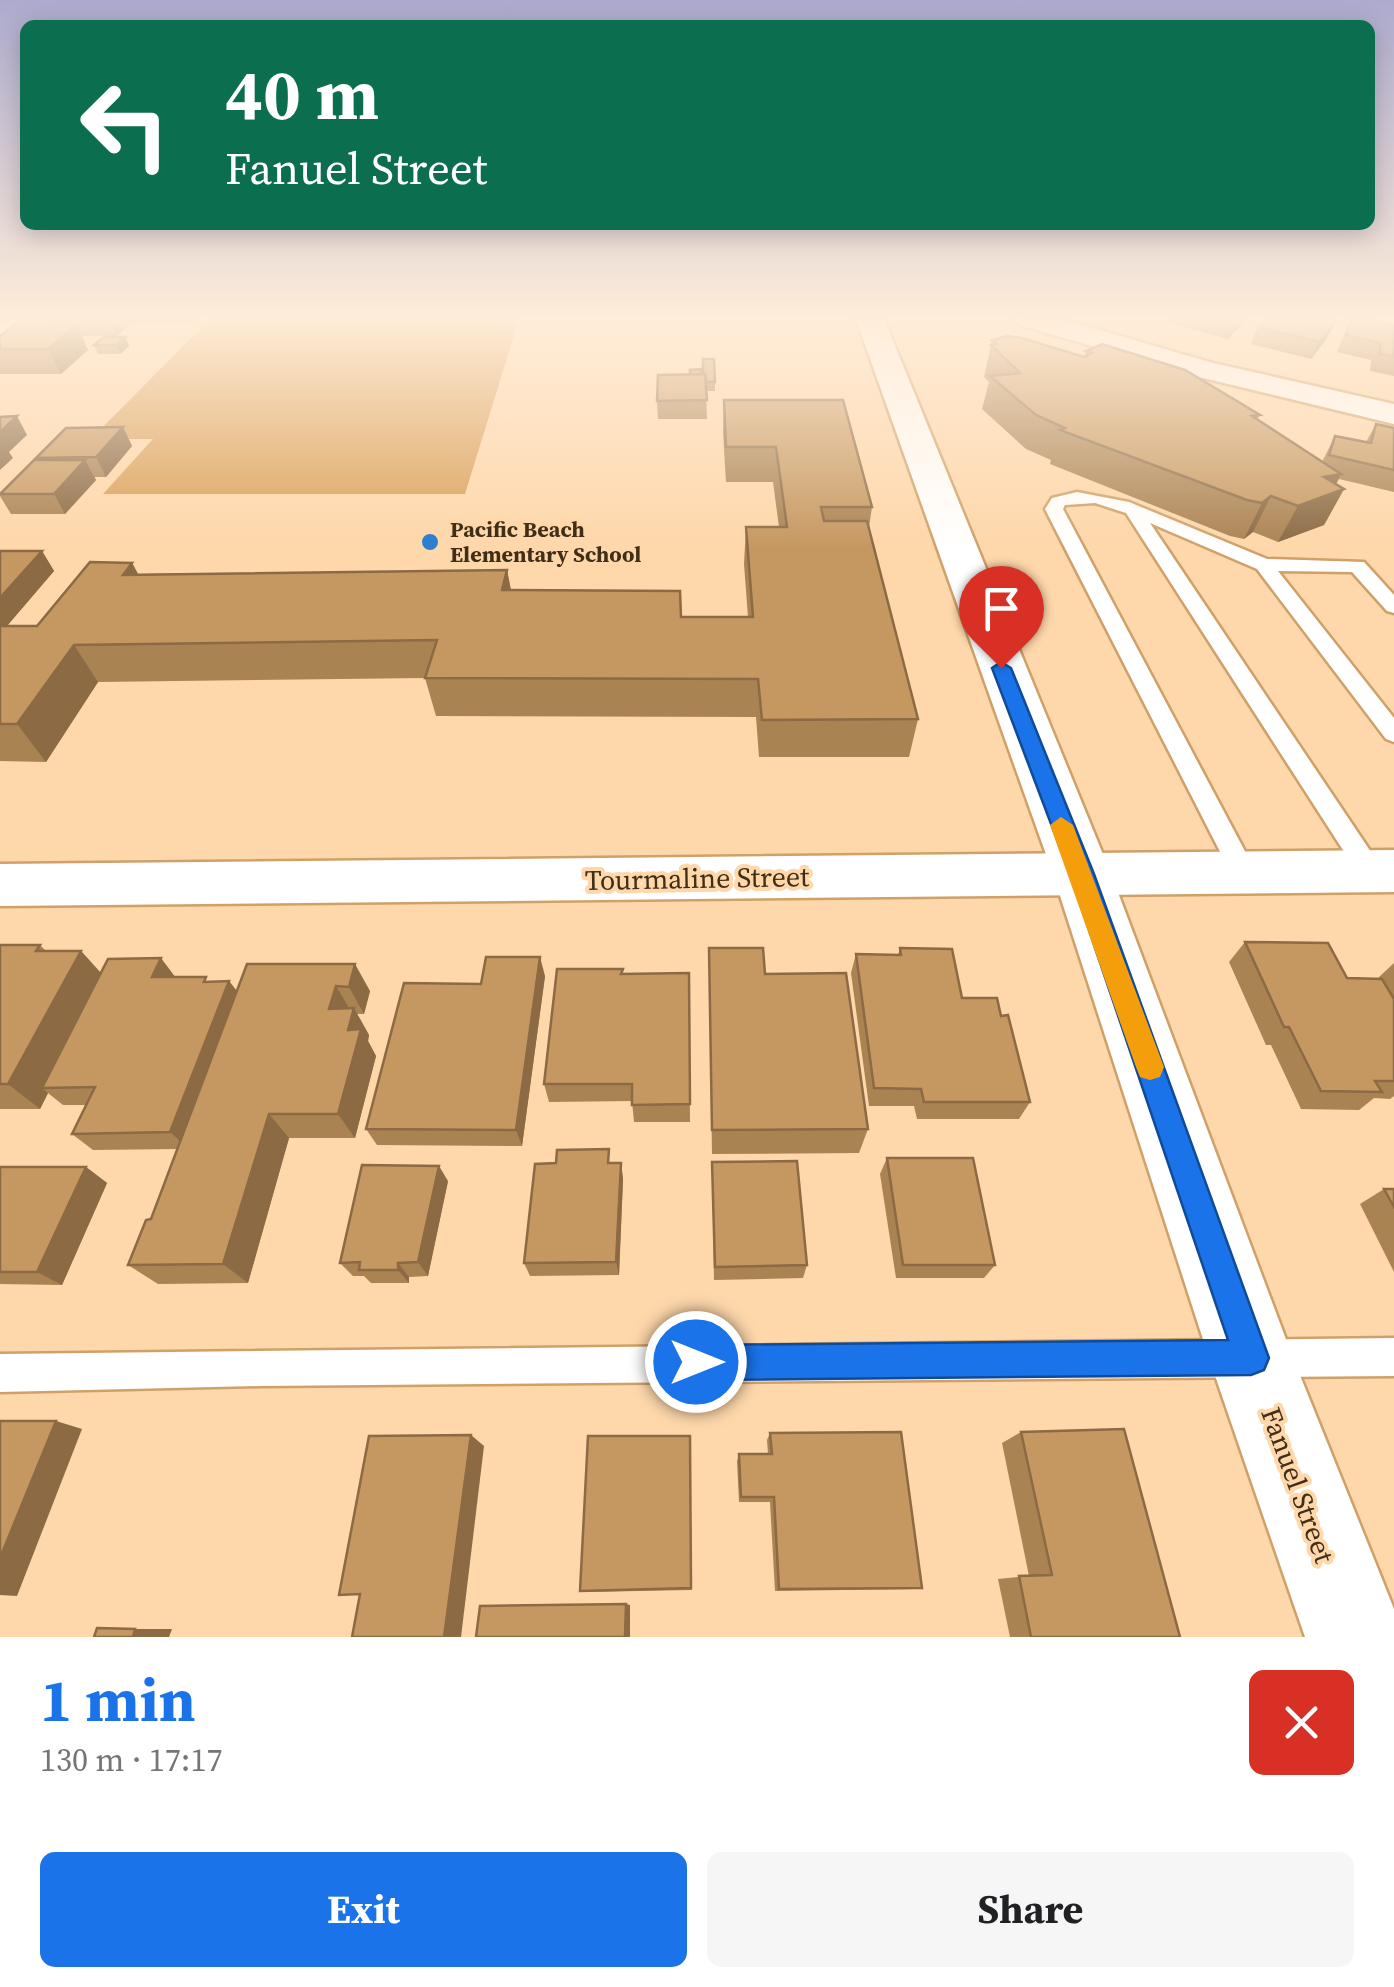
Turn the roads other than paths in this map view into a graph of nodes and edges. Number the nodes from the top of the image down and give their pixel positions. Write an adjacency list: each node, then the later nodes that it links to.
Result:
1 (899, 395): 10 (street, Fanuel Street)
2 (1314, 395): 3 (street)
3 (1394, 414)
4 (1132, 509): 5 (lane); 8 (lane); 9 (lane)
5 (1264, 565): 6 (lane); 7 (lane)
6 (1394, 607)
7 (1394, 734)
8 (1382, 870): 9 (street, Tourmaline Street)
9 (1243, 872): 10 (street, Tourmaline Street)
10 (1082, 874): 11 (street, Tourmaline Street); 13 (street, Fanuel Street)
11 (0, 885)
12 (1394, 1357): 13 (lane)
13 (1251, 1358): 14 (lane); 15 (street, Fanuel Street)
14 (0, 1374)
15 (1355, 1637)

